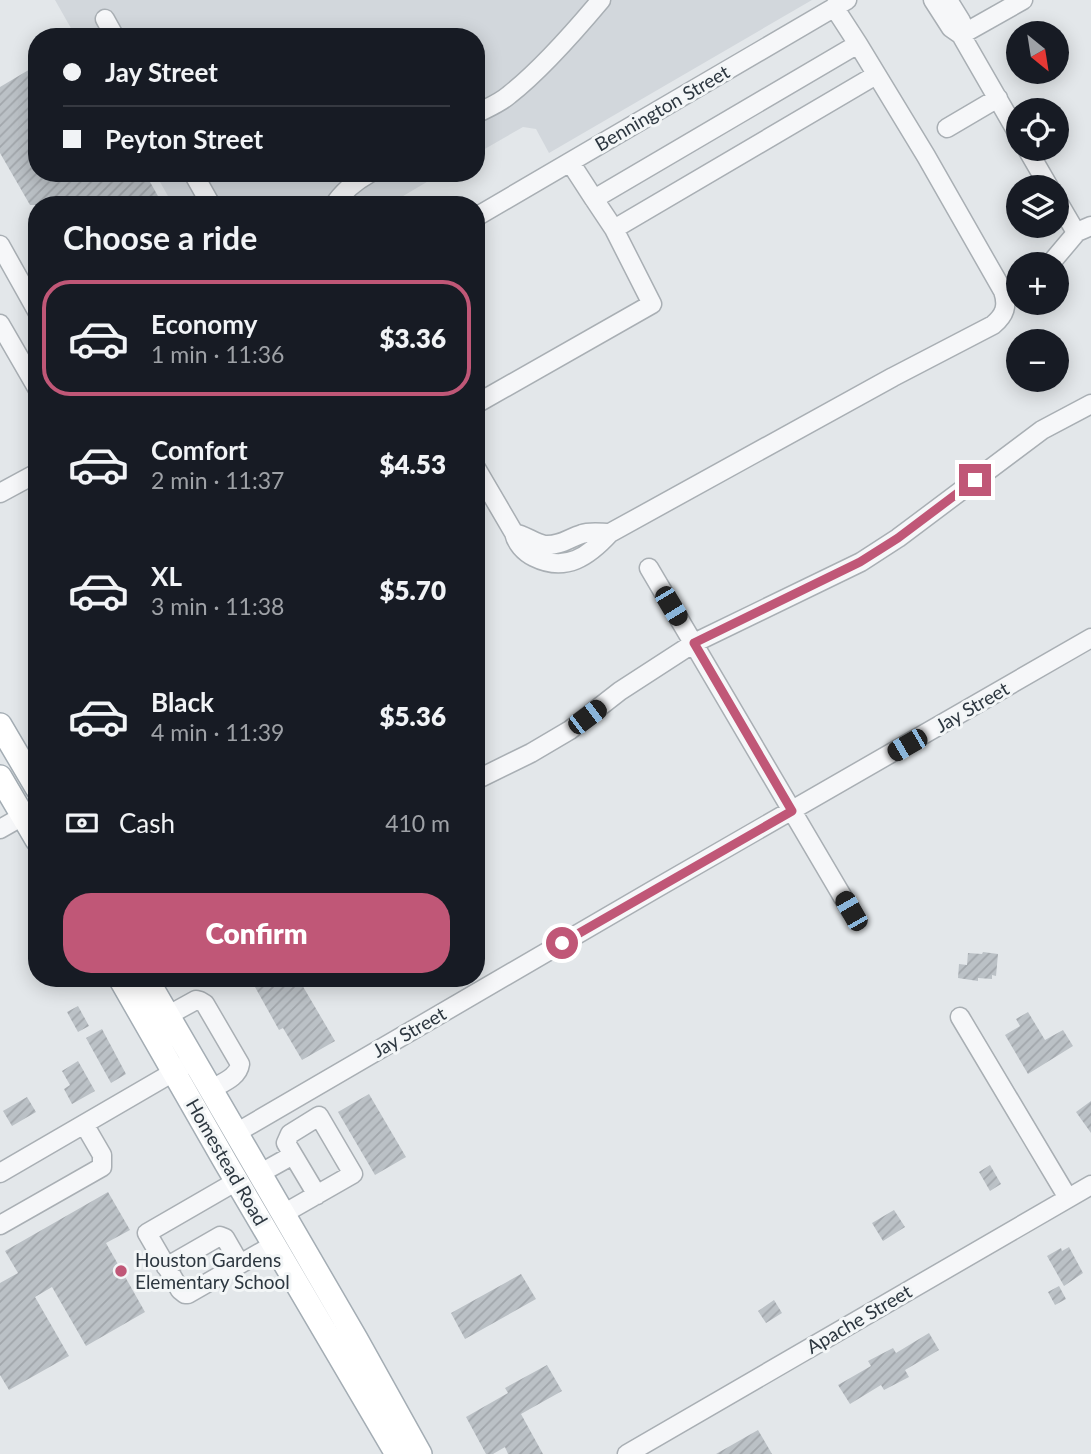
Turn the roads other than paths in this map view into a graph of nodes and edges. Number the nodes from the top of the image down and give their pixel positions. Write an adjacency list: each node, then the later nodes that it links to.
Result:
1 (601, 0): 12 (street)
2 (933, 0): 8 (street)
3 (948, 0): 8 (street)
4 (1023, 0): 8 (street)
5 (841, 4): 9 (street); 15 (street, Bennington Street)
6 (105, 19): 7 (street)
7 (110, 28)
8 (961, 35): 11 (street)
9 (858, 44): 10 (street); 18 (street)
10 (876, 75): 21 (street); 31 (street)
11 (998, 99): 13 (street); 14 (street)
12 (485, 109)
13 (1006, 113)
14 (947, 128)
15 (570, 162): 18 (street); 19 (street, Bennington Street)
16 (356, 182): 17 (street)
17 (340, 196)
18 (594, 198): 21 (street)
19 (485, 212)
20 (1069, 220): 22 (street)
21 (614, 229): 28 (street)
22 (1084, 229): 24 (street)
23 (0, 245): 25 (street)
24 (1062, 252)
25 (28, 295)
26 (0, 324): 27 (street)
27 (28, 372)
28 (485, 399)
29 (1091, 404): 35 (street)
30 (28, 478): 32 (street)
31 (485, 483)
32 (0, 493)
33 (649, 568): 35 (street)
34 (1091, 639): 41 (street, Jay Street)
35 (694, 643): 38 (street); 41 (street)
36 (0, 725): 37 (main road)
37 (28, 773)
38 (485, 776)
39 (0, 777): 40 (main road)
40 (28, 811)
41 (792, 811): 44 (street); 51 (street, Jay Street)
42 (28, 814): 43 (street)
43 (0, 829)
44 (851, 911)
45 (127, 987): 49 (main road, Homestead Road)
46 (151, 987): 47 (main road, Homestead Road)
47 (167, 1016): 49 (main road, Homestead Road); 50 (street)
48 (960, 1017): 61 (street)
49 (184, 1066): 50 (main road, Homestead Road); 52 (street); 58 (main road, Homestead Road)
50 (210, 1090): 54 (main road, Homestead Road)
51 (283, 1105): 53 (street); 54 (street, Jay Street)
52 (85, 1124): 56 (street); 63 (street)
53 (297, 1129): 55 (street); 60 (street)
54 (236, 1133): 57 (main road, Homestead Road)
55 (293, 1155): 57 (street); 60 (street)
56 (0, 1173)
57 (259, 1174): 62 (main road, Homestead Road)
58 (237, 1181): 64 (main road, Homestead Road); 66 (street)
59 (1091, 1185): 61 (street, Apache Street)
60 (317, 1195): 62 (street)
61 (1068, 1198): 69 (street, Apache Street)
62 (283, 1214): 68 (main road, Homestead Road)
63 (0, 1225)
64 (275, 1244): 65 (street); 67 (main road, Homestead Road)
65 (240, 1264): 66 (street); 66 (street)
66 (166, 1267)
67 (397, 1454)
68 (420, 1454)
69 (627, 1454)

